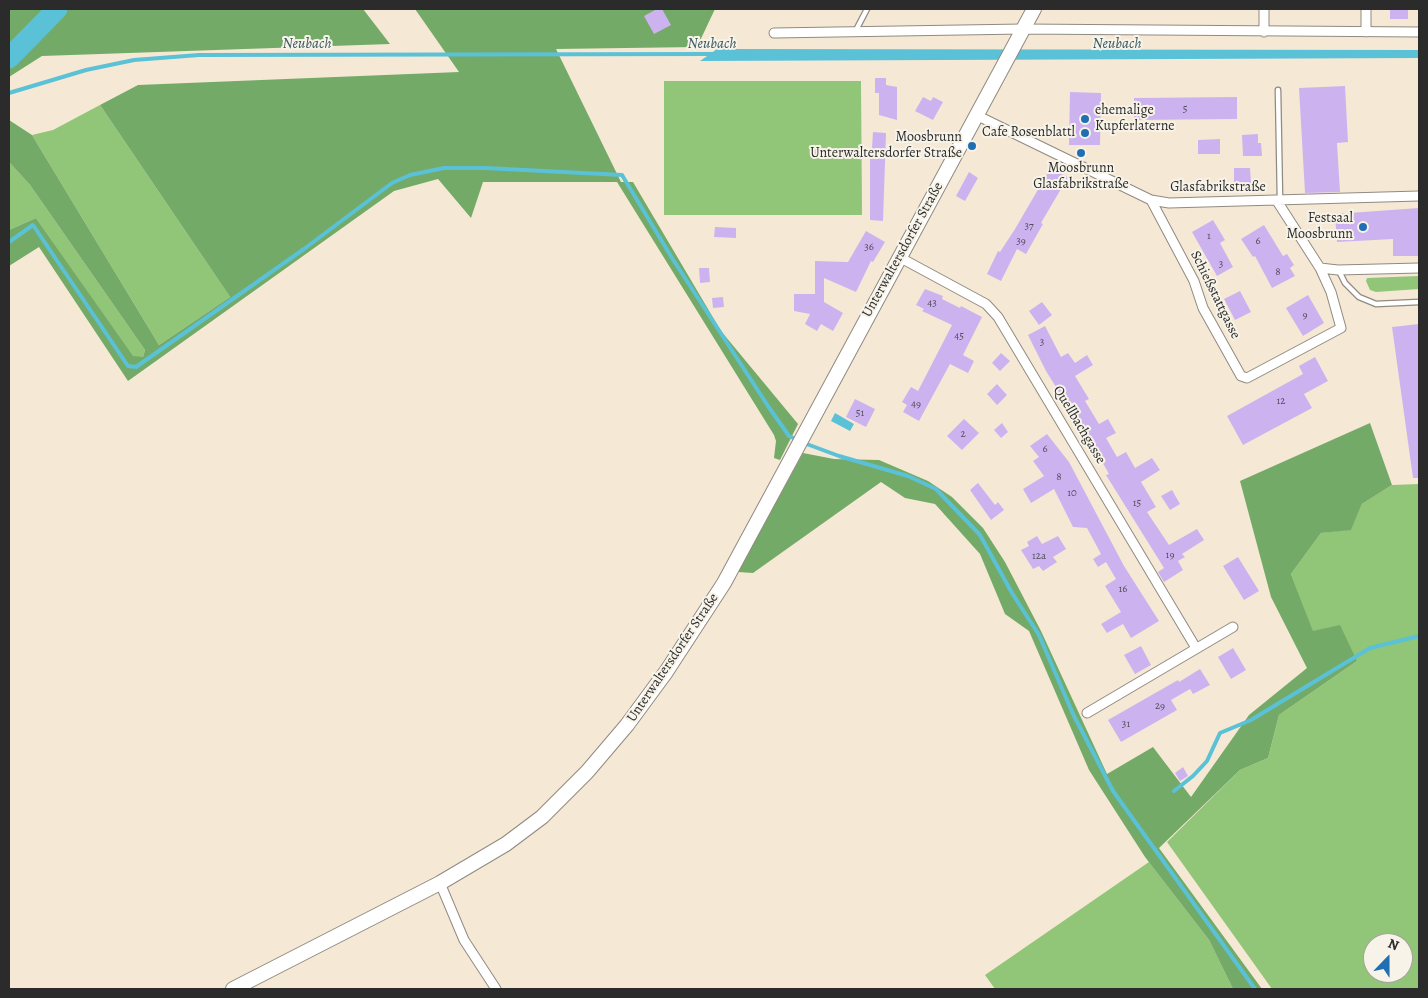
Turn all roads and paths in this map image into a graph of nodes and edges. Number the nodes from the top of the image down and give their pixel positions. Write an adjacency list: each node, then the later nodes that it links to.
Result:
1 (866, 9): 6 (lane)
2 (1034, 9): 5 (main road, Unterwaltersdorfer Straße)
3 (1264, 9): 7 (street)
4 (1366, 9): 8 (street)
5 (1023, 29): 6 (street); 7 (street); 12 (main road, Unterwaltersdorfer Straße)
6 (855, 32): 10 (street)
7 (1264, 32): 8 (street)
8 (1366, 32): 9 (street)
9 (1419, 32)
10 (774, 33)
11 (1278, 90): 15 (lane)
12 (976, 115): 14 (street, Glasfabrikstraße); 16 (main road, Unterwaltersdorfer Straße)
13 (1419, 196): 15 (street, Glasfabrikstraße)
14 (1151, 200): 15 (street, Glasfabrikstraße); 17 (street, Schießstattgasse)
15 (1278, 201): 17 (street)
16 (899, 257): 22 (street, Quellbachgasse); 24 (main road, Unterwaltersdorfer Straße)
17 (1320, 268): 19 (street)
18 (1419, 268): 19 (street)
19 (1338, 270): 20 (lane)
20 (1419, 302)
21 (1233, 627): 22 (street)
22 (1196, 648): 23 (street)
23 (1087, 713)
24 (440, 883): 25 (main road, Unterwaltersdorfer Straße); 26 (street)
25 (233, 989)
26 (496, 989)

